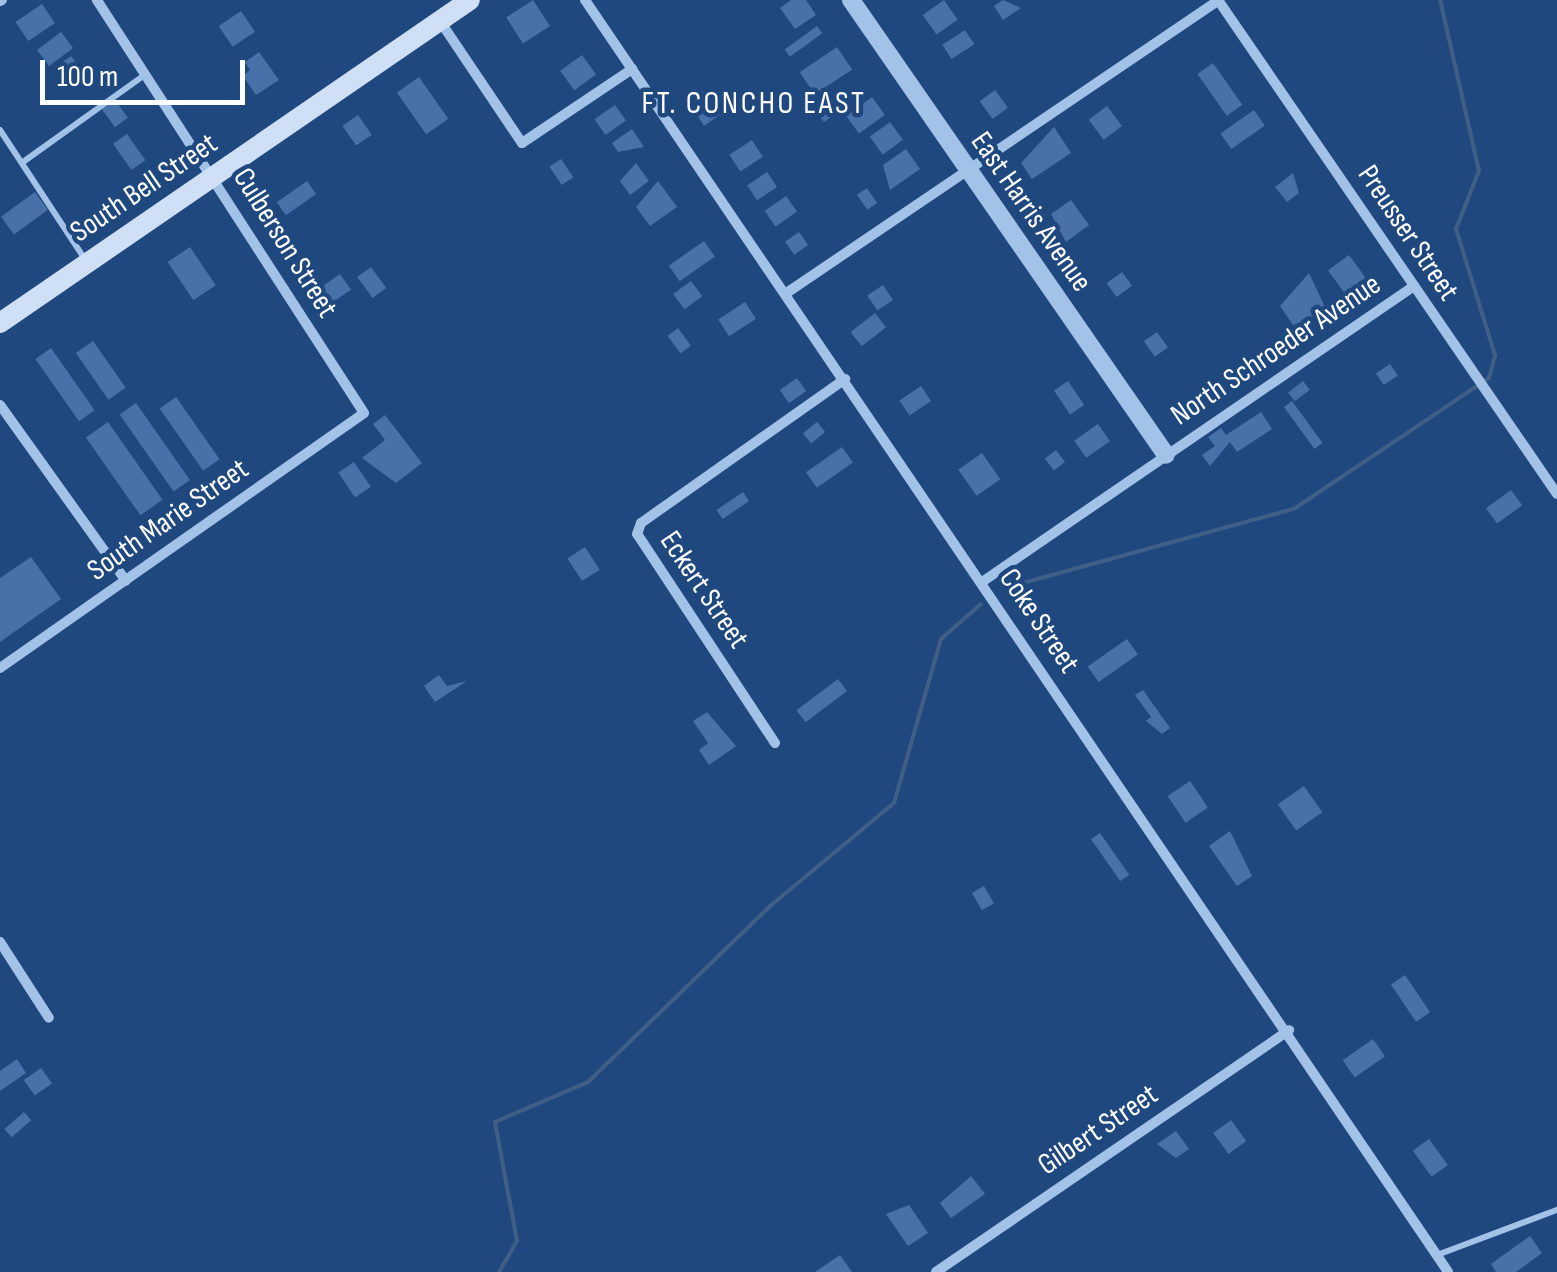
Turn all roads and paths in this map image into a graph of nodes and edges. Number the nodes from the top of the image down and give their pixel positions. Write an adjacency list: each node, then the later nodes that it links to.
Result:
1 (97, 0): 8 (street, Culberson Street)
2 (470, 0): 6 (main road, South Bell Street)
3 (585, 0): 7 (street, Coke Street)
4 (851, 0): 11 (street, East Harris Avenue)
5 (1218, 0): 11 (street); 14 (street, Preusser Street)
6 (440, 21): 7 (street); 12 (main road, South Bell Street)
7 (632, 69): 15 (street, Coke Street)
8 (146, 74): 10 (lane); 12 (street, Culberson Street)
9 (0, 130): 10 (lane)
10 (23, 162): 13 (lane)
11 (968, 168): 15 (street); 20 (street, East Harris Avenue)
12 (213, 176): 13 (main road, South Bell Street); 19 (street, Culberson Street)
13 (87, 263): 16 (main road, South Bell Street)
14 (1414, 286): 20 (street, North Schroeder Avenue); 21 (street, Preusser Street)
15 (785, 294): 17 (street, Coke Street)
16 (0, 323)
17 (845, 379): 23 (street, Coke Street); 25 (street, Eckert Street)
18 (0, 405): 22 (street)
19 (364, 413): 22 (street, South Marie Street)
20 (1166, 456): 23 (street, North Schroeder Avenue)
21 (1557, 494)
22 (126, 581): 24 (street, South Marie Street)
23 (982, 582): 28 (street, Coke Street)
24 (0, 668)
25 (775, 742)
26 (0, 942): 27 (street)
27 (50, 1018)
28 (1289, 1030): 30 (street, Coke Street); 31 (street, Gilbert Street)
29 (1557, 1210): 30 (lane)
30 (1438, 1255): 32 (street, Coke Street)
31 (936, 1272)
32 (1448, 1272)

